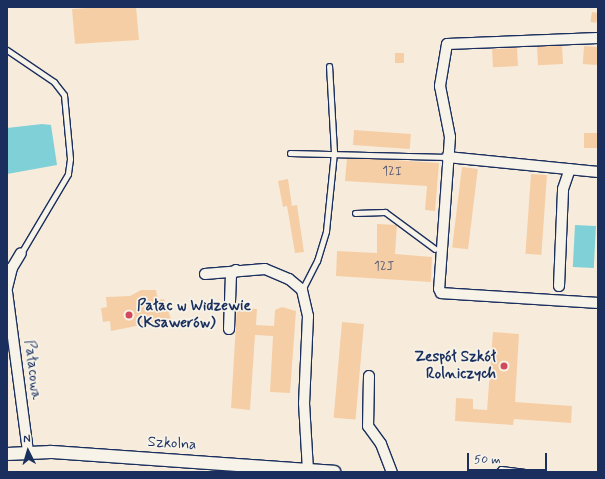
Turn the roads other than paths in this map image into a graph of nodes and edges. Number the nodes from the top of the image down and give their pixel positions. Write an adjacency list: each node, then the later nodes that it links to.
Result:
1 (598, 38): 6 (street)
2 (7, 50): 11 (lane)
3 (329, 66): 4 (lane)
4 (334, 152): 5 (lane); 6 (lane); 16 (lane)
5 (290, 153)
6 (448, 157): 7 (street); 18 (street)
7 (570, 169): 8 (street); 14 (street)
8 (598, 172)
9 (355, 213): 10 (lane)
10 (435, 248)
11 (21, 252): 15 (street)
12 (236, 270): 13 (street); 16 (street); 19 (street)
13 (205, 274)
14 (560, 286)
15 (7, 288)
16 (302, 290): 23 (street)
17 (7, 298): 21 (street, Pałacowa)
18 (598, 303)
19 (229, 329)
20 (369, 376): 25 (street)
21 (28, 452): 22 (street, Szkolna); 23 (street, Szkolna)
22 (7, 454)
23 (308, 470): 24 (street, Szkolna)
24 (334, 472)
25 (392, 472)
26 (498, 472): 27 (lane)
27 (527, 472)

